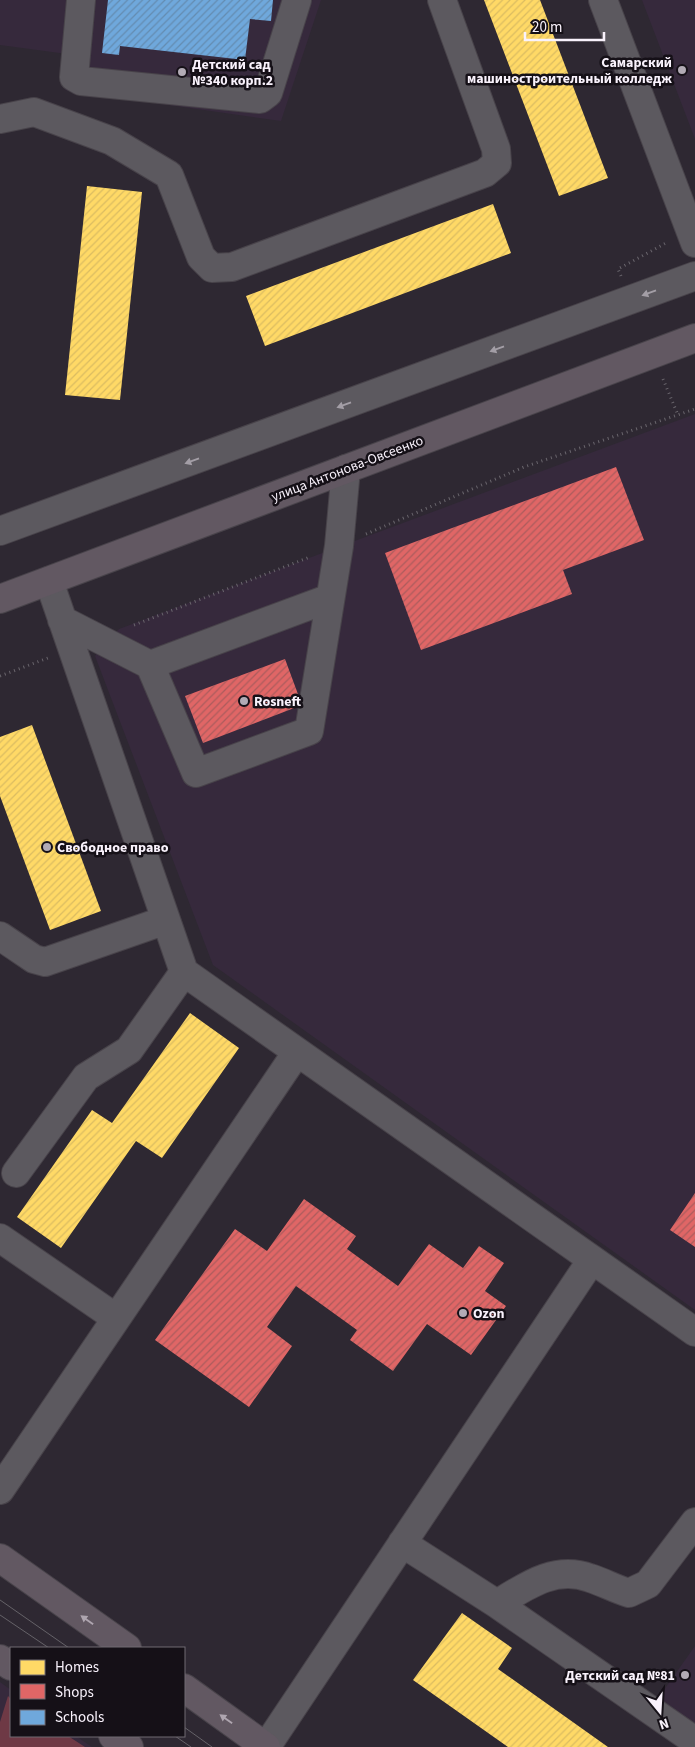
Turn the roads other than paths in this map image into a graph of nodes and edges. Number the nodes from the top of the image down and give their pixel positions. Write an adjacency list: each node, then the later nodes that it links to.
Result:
1 (81, 0): 2 (street)
2 (297, 0)
3 (442, 0): 5 (street)
4 (603, 0): 6 (street)
5 (0, 119)
6 (695, 243)
7 (695, 276): 10 (street, one-way to 10)
8 (695, 338): 9 (main road, улица Антонова-Овсеенко)
9 (346, 469): 11 (main road, улица Антонова-Овсеенко); 12 (street)
10 (0, 531)
11 (49, 581): 13 (main road, улица Антонова-Овсеенко); 14 (street)
12 (330, 598): 15 (street); 15 (street)
13 (0, 599)
14 (62, 620): 15 (street); 16 (street)
15 (150, 665)
16 (166, 920): 17 (street); 18 (street)
17 (0, 936)
18 (184, 972): 19 (street); 20 (street)
19 (297, 1052): 22 (street); 23 (street)
20 (16, 1173)
21 (0, 1238): 23 (street)
22 (591, 1261): 24 (street); 27 (street)
23 (116, 1318): 25 (street)
24 (695, 1332)
25 (0, 1490)
26 (695, 1522): 29 (street)
27 (402, 1543): 29 (street); 35 (street)
28 (0, 1558): 30 (main road, one-way to 28)
29 (498, 1604): 33 (street)
30 (126, 1647)
31 (185, 1689): 35 (main road, one-way to 31)
32 (115, 1737): 34 (main road)
33 (695, 1741)
34 (130, 1747)
35 (266, 1747)

